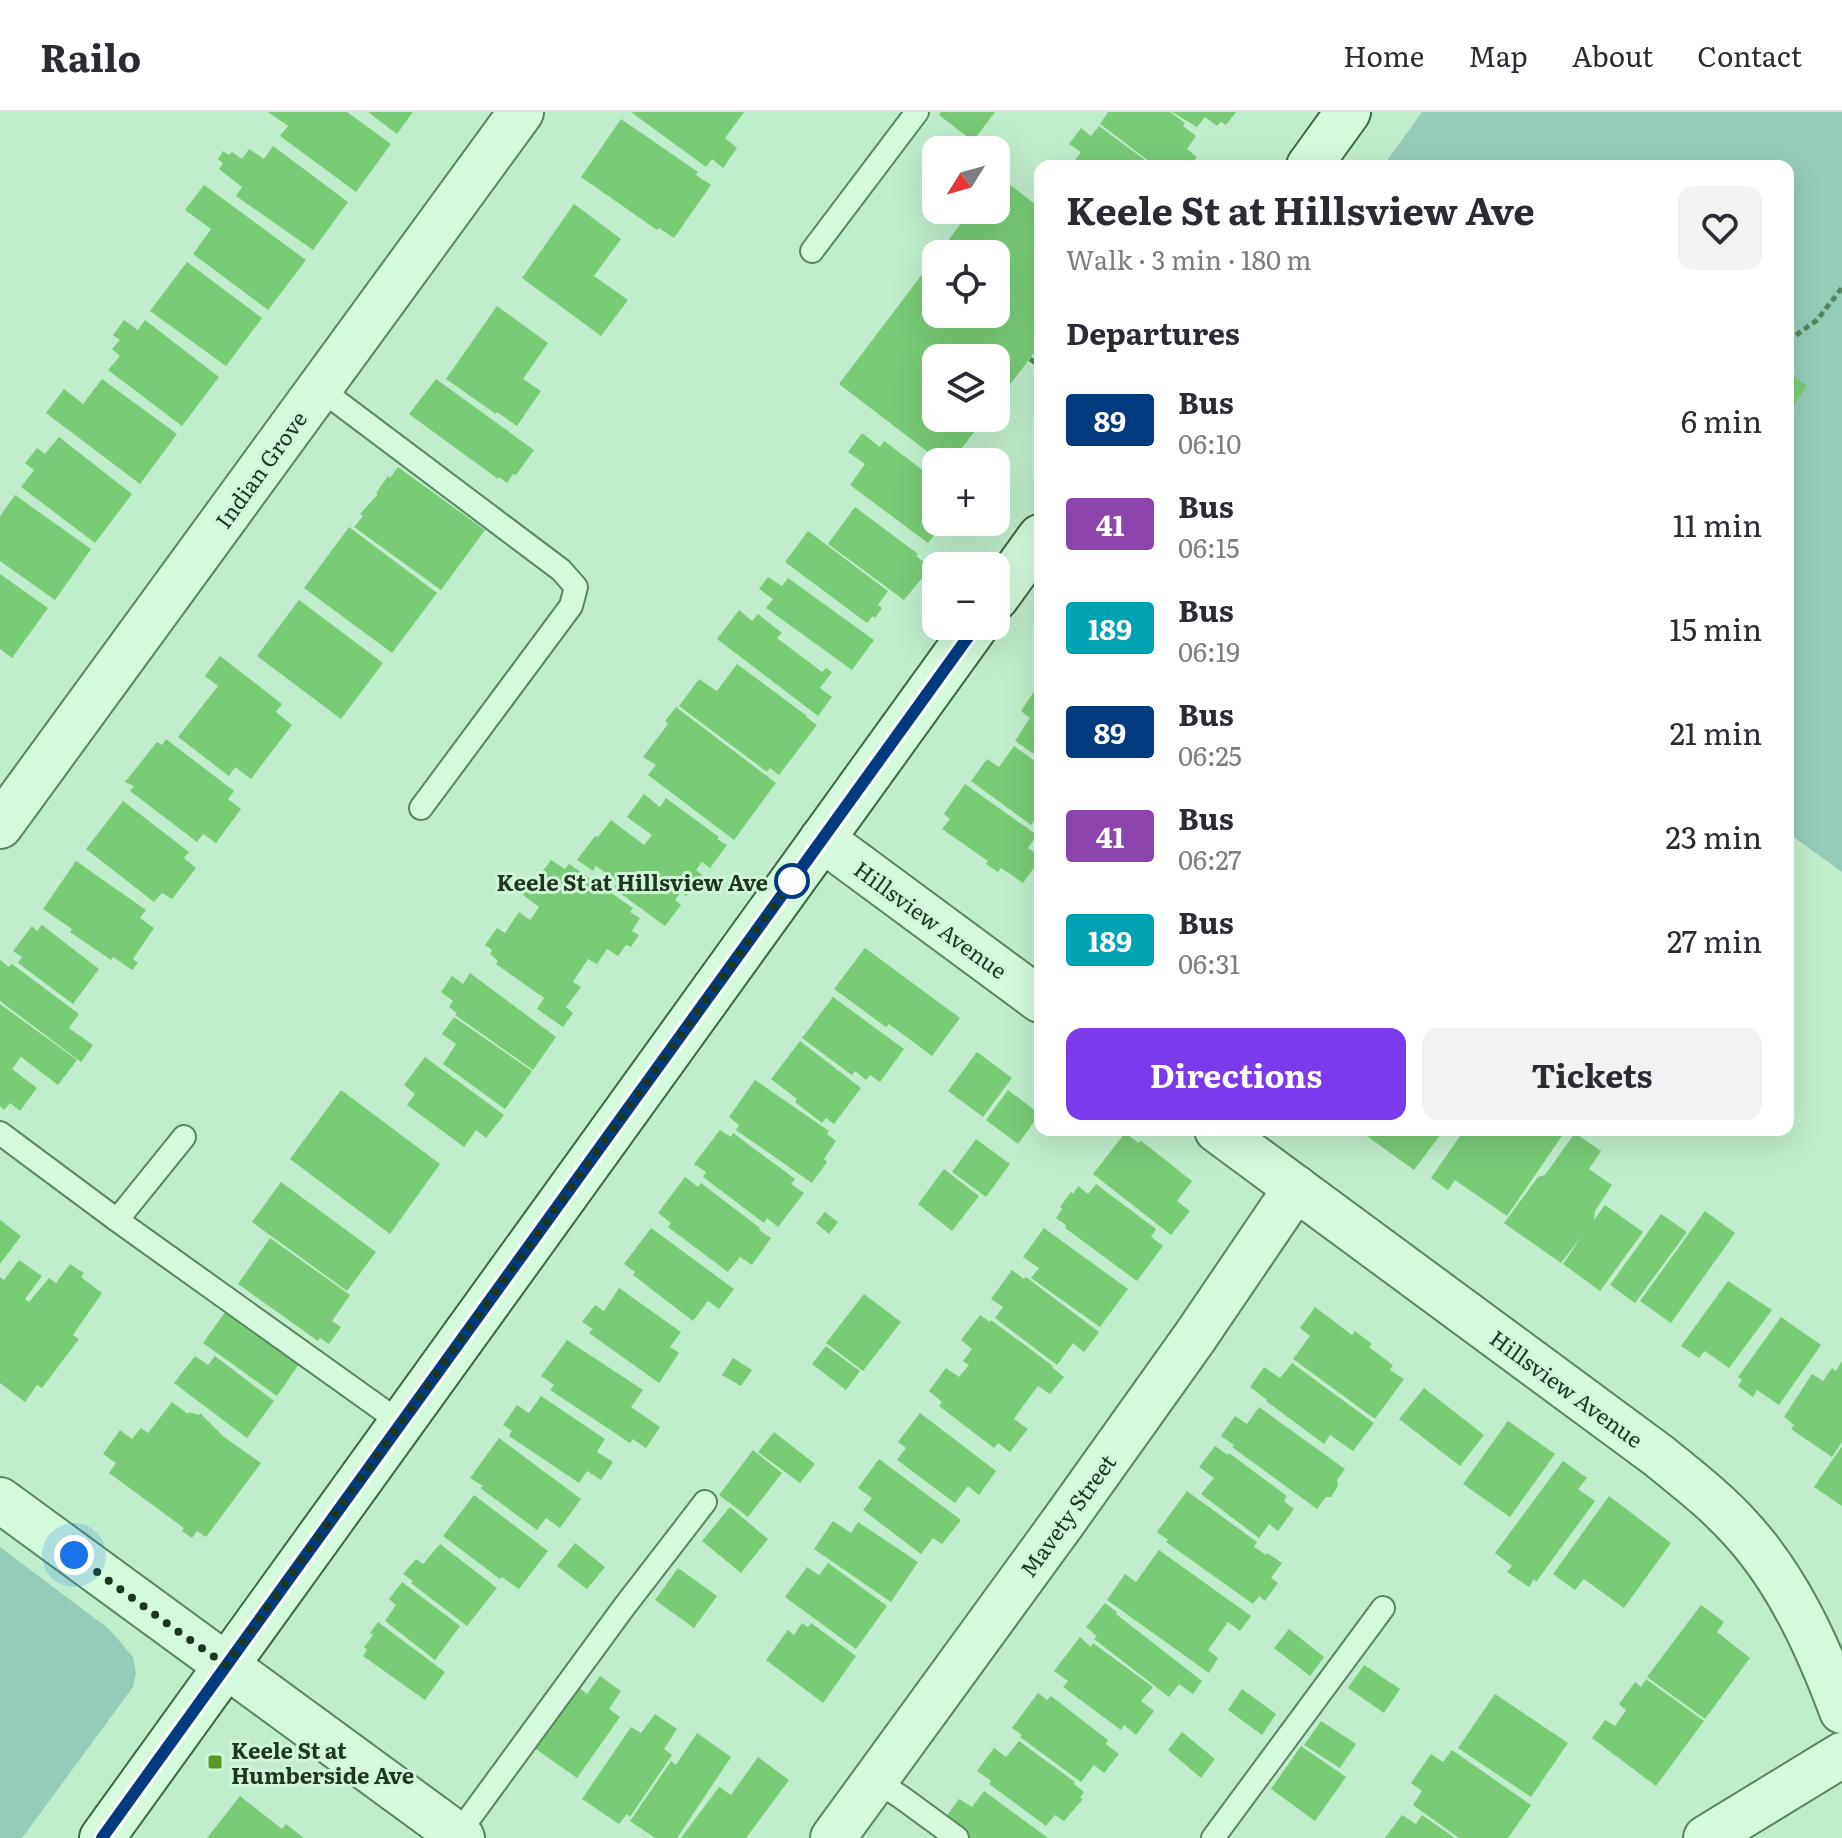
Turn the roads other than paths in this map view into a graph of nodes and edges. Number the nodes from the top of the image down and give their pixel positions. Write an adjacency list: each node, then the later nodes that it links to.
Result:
1 (521, 112): 6 (street, Indian Grove)
2 (917, 112): 5 (lane)
3 (1348, 112): 4 (street)
4 (1313, 160)
5 (812, 251)
6 (319, 388): 10 (lane); 11 (street, Indian Grove)
7 (1034, 545): 8 (street)
8 (1010, 579)
9 (966, 640): 12 (street)
10 (421, 808)
11 (0, 826)
12 (822, 839): 13 (street, Hillsview Avenue); 19 (street)
13 (1034, 996)
14 (0, 1133): 18 (lane)
15 (1225, 1136): 17 (street, Hillsview Avenue)
16 (184, 1137): 18 (lane)
17 (1296, 1188): 24 (street, Hillsview Avenue); 26 (street, Mavety Street)
18 (117, 1220): 19 (lane)
19 (401, 1423): 23 (street)
20 (0, 1500): 23 (street)
21 (705, 1502): 27 (lane)
22 (1383, 1608): 31 (lane)
23 (226, 1665): 27 (street); 28 (street)
24 (1842, 1711)
25 (1842, 1755): 32 (street)
26 (875, 1780): 29 (street, Mavety Street); 30 (lane)
27 (459, 1836)
28 (102, 1838)
29 (833, 1838)
30 (957, 1838)
31 (1213, 1838)
32 (1706, 1838)

